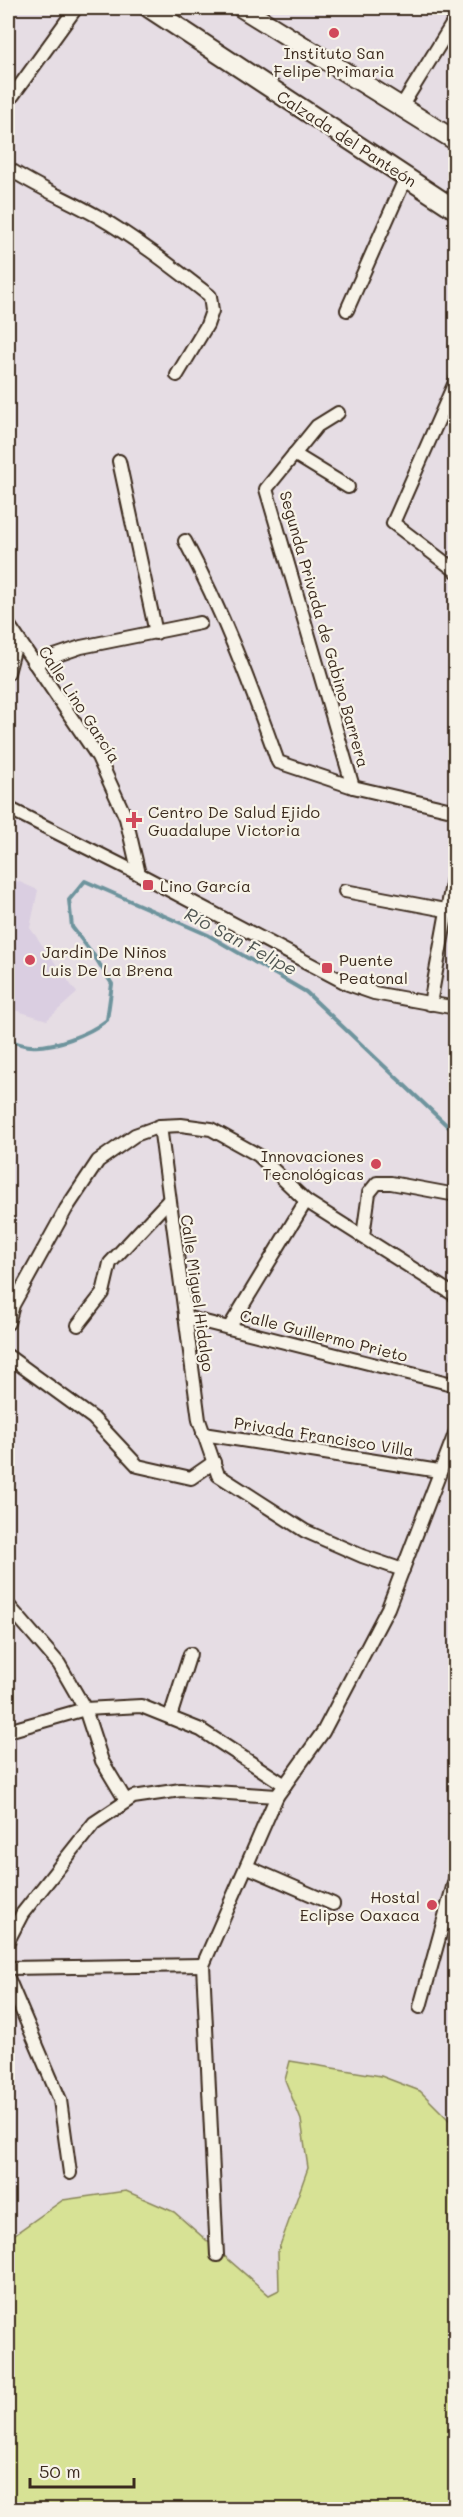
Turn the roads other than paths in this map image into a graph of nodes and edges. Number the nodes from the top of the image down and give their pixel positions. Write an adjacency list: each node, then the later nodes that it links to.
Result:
1 (76, 8): 5 (street)
2 (149, 8): 9 (street, Calzada del Panteón)
3 (242, 8): 6 (street)
4 (456, 18): 6 (street)
5 (8, 102)
6 (401, 107): 7 (street)
7 (456, 141)
8 (8, 168): 12 (street)
9 (406, 177): 10 (street, Calzada del Panteón); 11 (street)
10 (456, 210)
11 (347, 310)
12 (177, 375)
13 (456, 380): 19 (street)
14 (338, 413): 15 (street)
15 (294, 454): 17 (street); 26 (street, Segunda Privada de Gabino Barrera)
16 (119, 461): 22 (street)
17 (348, 488)
18 (185, 541): 26 (street)
19 (456, 572)
20 (200, 623): 22 (street)
21 (8, 624): 23 (street, Calle Lino García)
22 (156, 633): 24 (street)
23 (17, 639): 24 (street, Calle Lino García); 25 (street)
24 (34, 663): 30 (street, Calle Lino García)
25 (8, 673)
26 (353, 787): 28 (street)
27 (8, 808): 30 (street)
28 (456, 812)
29 (456, 862): 32 (street)
30 (139, 874): 33 (street)
31 (345, 891): 32 (street)
32 (451, 911): 33 (street)
33 (430, 1004): 34 (street)
34 (456, 1008)
35 (159, 1126): 37 (street, Calle Miguel Hidalgo); 38 (street); 42 (street)
36 (456, 1195): 39 (street)
37 (169, 1200): 41 (street, Calle Miguel Hidalgo); 43 (street)
38 (306, 1202): 39 (street); 44 (street)
39 (363, 1236): 40 (street)
40 (456, 1296)
41 (185, 1317): 44 (street, Calle Guillermo Prieto); 48 (street, Calle Miguel Hidalgo)
42 (8, 1323)
43 (78, 1325)
44 (229, 1328): 46 (street, Calle Guillermo Prieto)
45 (8, 1356): 49 (street)
46 (456, 1385)
47 (456, 1431): 50 (street)
48 (203, 1434): 49 (street, Calle Miguel Hidalgo); 50 (street, Privada Francisco Villa)
49 (214, 1462): 51 (street, Calle Miguel Hidalgo)
50 (439, 1471): 51 (street)
51 (403, 1570): 57 (street)
52 (9, 1610): 54 (street)
53 (190, 1654): 55 (street)
54 (85, 1709): 55 (street); 56 (street); 59 (street)
55 (170, 1717): 57 (street)
56 (8, 1731)
57 (285, 1785): 58 (street)
58 (277, 1796): 59 (street); 60 (street)
59 (126, 1801): 63 (street)
60 (248, 1867): 62 (street); 64 (street)
61 (456, 1876): 67 (street)
62 (333, 1904)
63 (8, 1941)
64 (203, 1965): 65 (street); 69 (street)
65 (8, 1968)
66 (8, 1978): 68 (street)
67 (420, 2007)
68 (70, 2174)
69 (217, 2254)

